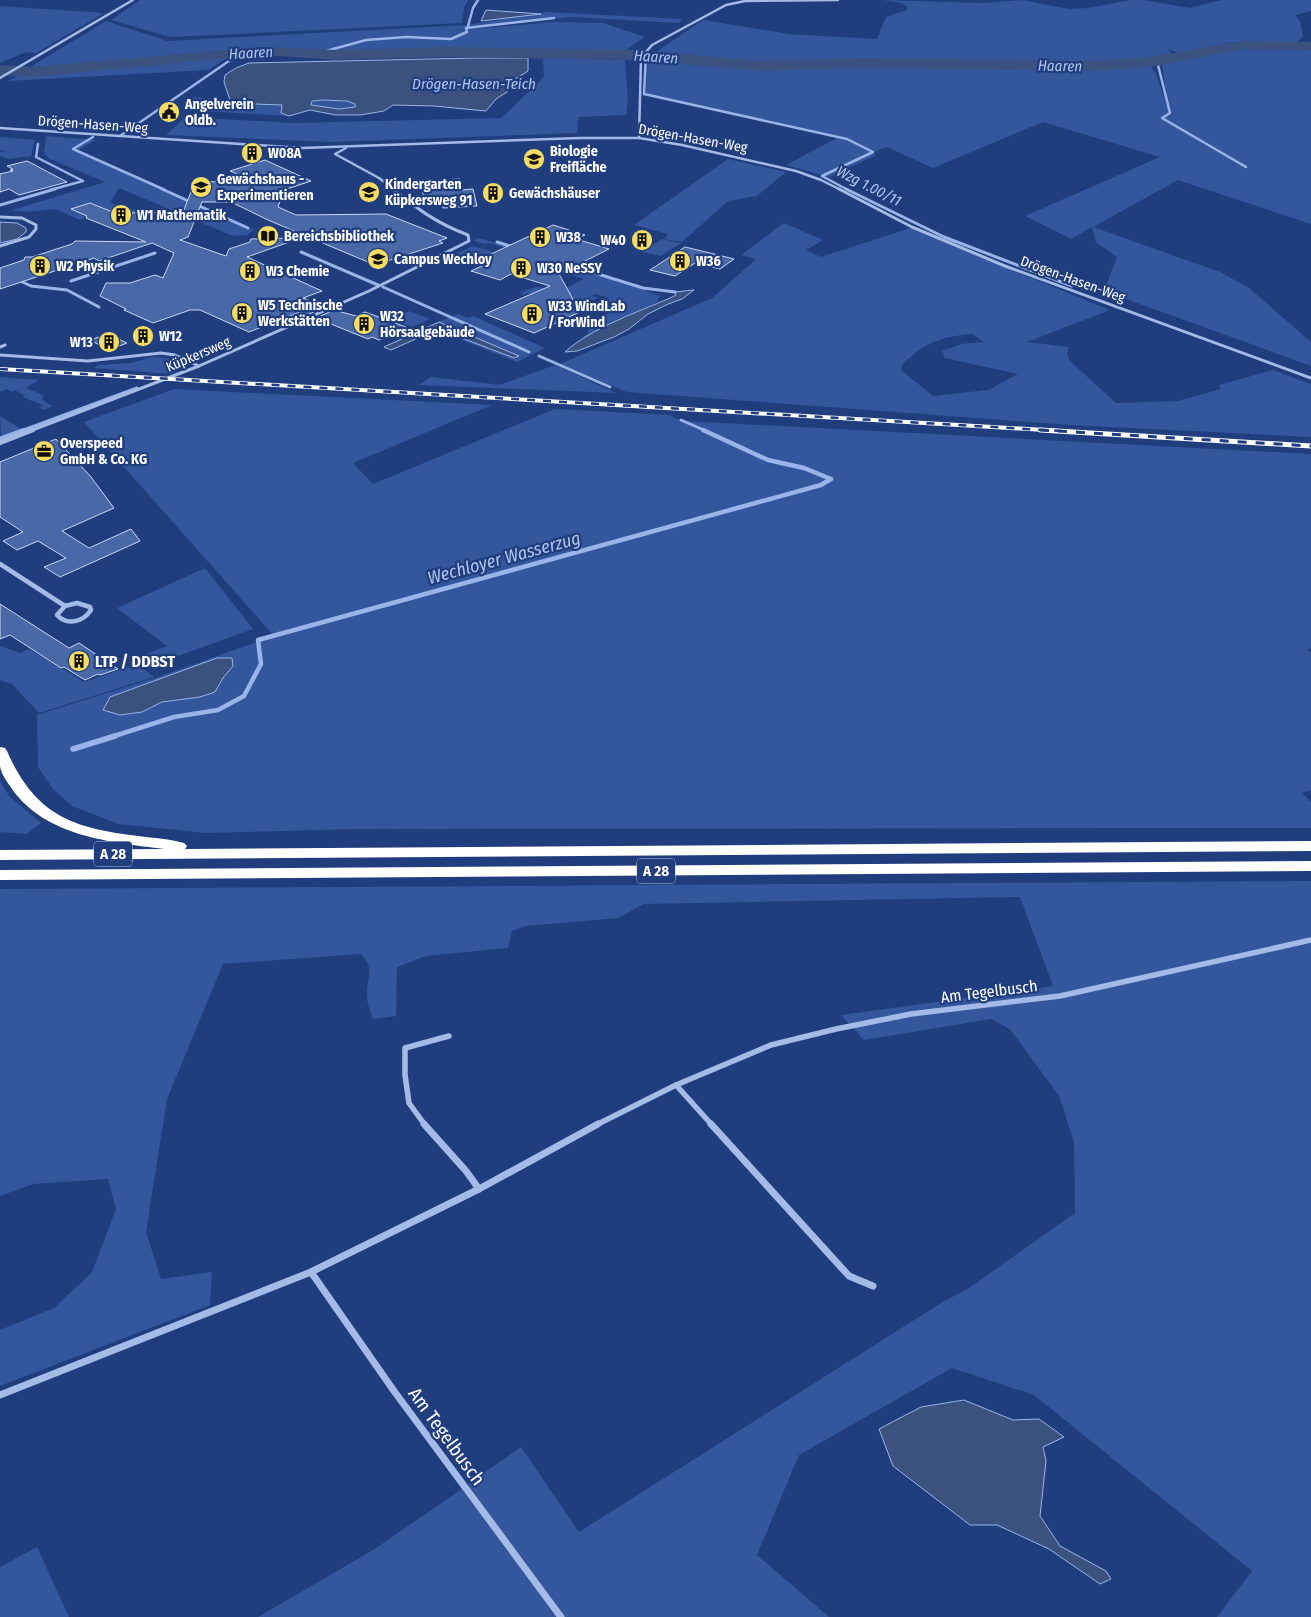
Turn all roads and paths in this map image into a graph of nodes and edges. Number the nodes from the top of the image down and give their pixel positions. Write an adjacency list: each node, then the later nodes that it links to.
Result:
1 (133, 0): 3 (street)
2 (838, 0): 5 (street)
3 (0, 78)
4 (0, 128): 7 (street, Drögen-Hasen-Weg)
5 (639, 138): 6 (street, Drögen-Hasen-Weg); 15 (street, Drögen-Hasen-Weg)
6 (349, 146): 7 (street, Drögen-Hasen-Weg); 8 (street)
7 (324, 148): 8 (street, Küpkersweg)
8 (335, 154): 14 (street, Küpkersweg)
9 (0, 217): 10 (street)
10 (0, 246)
11 (5, 345): 12 (street)
12 (0, 347)
13 (0, 356): 14 (street)
14 (199, 366): 16 (street, Küpkersweg)
15 (1311, 378)
16 (0, 443)
17 (0, 564): 18 (street)
18 (65, 606): 18 (street)
19 (0, 751): 21 (highway)
20 (1311, 846): 21 (highway, A 28)
21 (227, 854): 22 (highway, A 28)
22 (0, 855)
23 (1311, 866): 24 (highway, A 28)
24 (0, 875)
25 (1311, 940): 27 (street, Am Tegelbusch)
26 (448, 1036): 28 (street)
27 (676, 1085): 28 (street, Am Tegelbusch); 30 (street)
28 (479, 1189): 29 (street, Am Tegelbusch)
29 (311, 1272): 31 (street, Am Tegelbusch); 32 (street, Am Tegelbusch)
30 (873, 1286)
31 (0, 1395)
32 (561, 1617)

